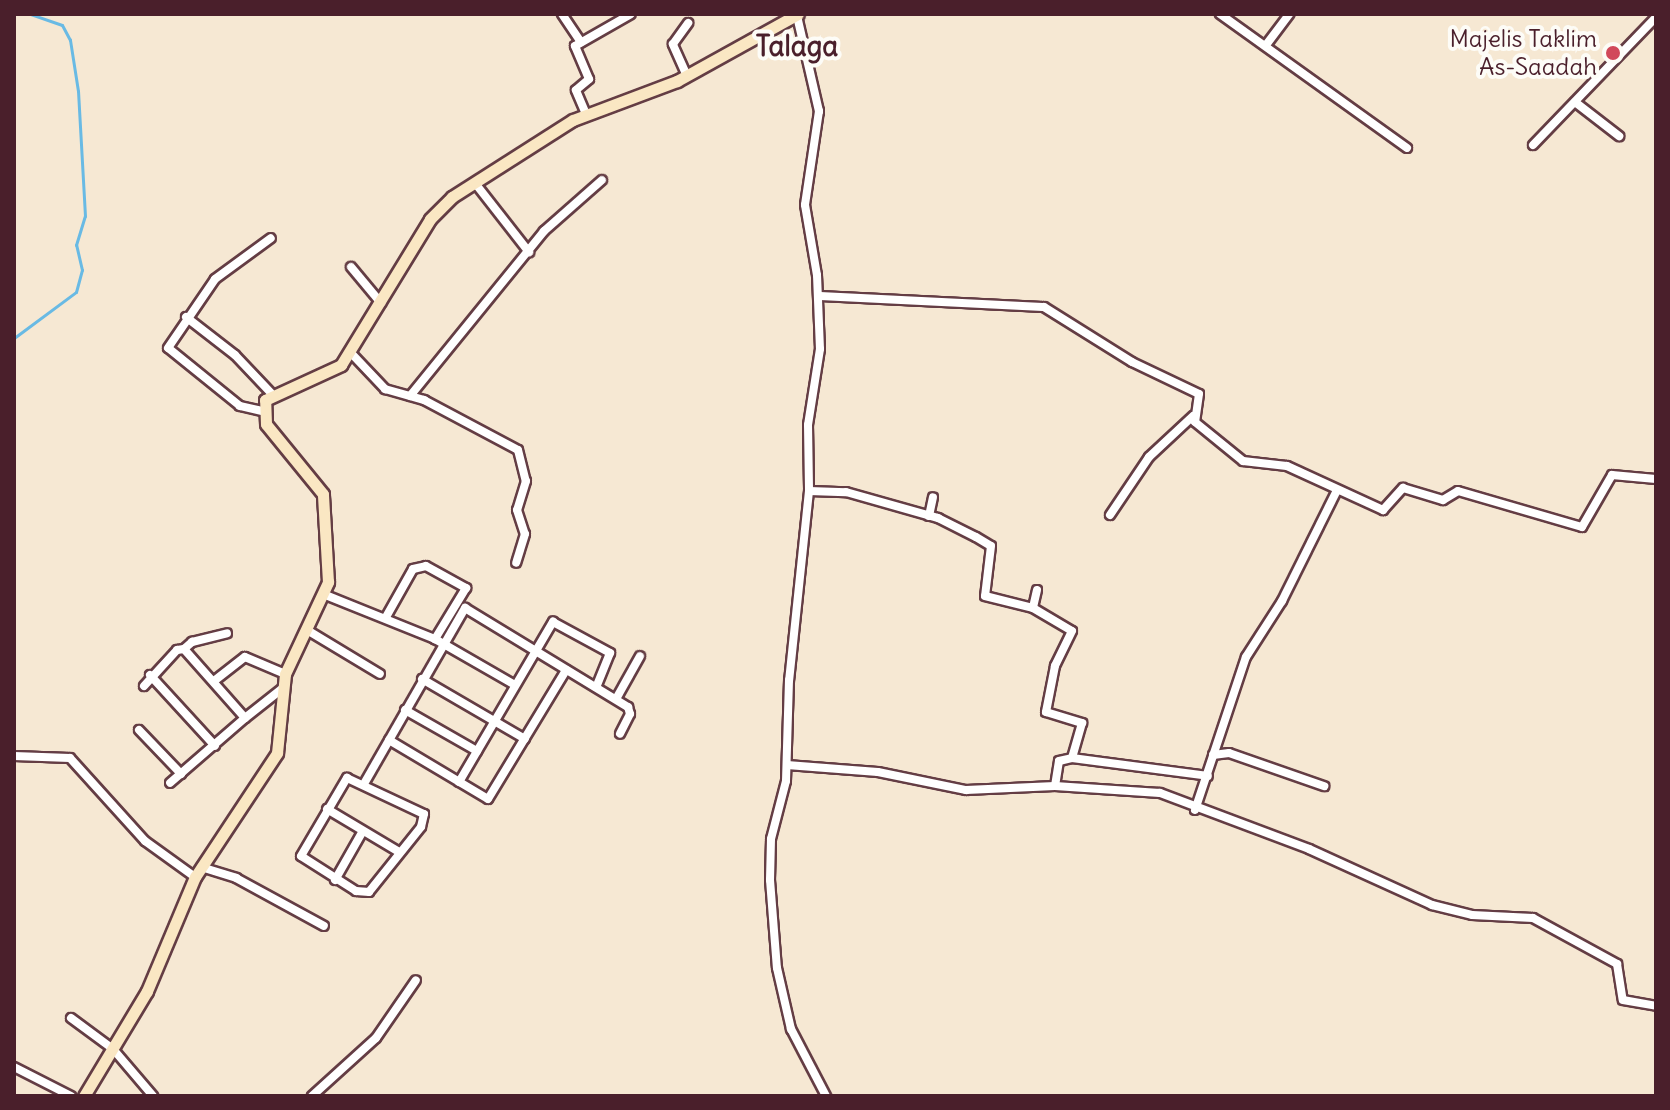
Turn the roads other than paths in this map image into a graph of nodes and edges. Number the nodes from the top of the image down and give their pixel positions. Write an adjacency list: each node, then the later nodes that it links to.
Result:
1 (562, 14): 8 (street)
2 (631, 14): 8 (street)
3 (1220, 14): 9 (street)
4 (1289, 14): 9 (street)
5 (797, 15): 10 (street); 21 (street)
6 (1656, 17): 11 (street)
7 (688, 23): 10 (street)
8 (581, 42): 12 (street)
9 (1266, 45): 15 (street)
10 (687, 76): 12 (street)
11 (1575, 102): 13 (street); 14 (street)
12 (586, 114): 17 (street)
13 (1619, 136)
14 (1533, 145)
15 (1407, 148)
16 (602, 180): 19 (street)
17 (475, 183): 19 (street); 22 (street)
18 (271, 238): 23 (street)
19 (529, 252): 26 (street)
20 (351, 267): 22 (street)
21 (819, 296): 28 (street); 31 (street)
22 (381, 304): 24 (street)
23 (186, 317): 25 (street); 27 (street)
24 (351, 353): 25 (street); 26 (street)
25 (271, 393): 27 (street)
26 (410, 396): 35 (street)
27 (262, 411): 37 (street)
28 (1193, 416): 30 (street); 33 (street)
29 (1656, 479): 30 (street)
30 (1337, 490): 67 (street)
31 (809, 491): 34 (street); 70 (street)
32 (933, 497): 34 (street)
33 (1110, 515)
34 (929, 516): 39 (street)
35 (516, 563)
36 (1037, 590): 39 (street)
37 (323, 594): 40 (street); 41 (street)
38 (462, 606): 40 (street); 43 (street); 45 (street)
39 (1033, 608): 69 (street)
40 (386, 617): 43 (street)
41 (307, 630): 48 (street); 49 (street)
42 (227, 633): 44 (street)
43 (439, 641): 51 (street); 53 (street)
44 (184, 649): 50 (street); 52 (street)
45 (534, 651): 47 (street); 53 (street); 55 (street)
46 (640, 656): 57 (street)
47 (566, 670): 55 (street); 63 (street)
48 (285, 674): 52 (street); 56 (street)
49 (380, 674)
50 (150, 675): 54 (street); 65 (street)
51 (422, 679): 58 (street); 60 (street)
52 (214, 681): 59 (street)
53 (515, 685): 60 (street)
54 (144, 686)
55 (596, 687): 57 (street)
56 (283, 688): 59 (street); 82 (street)
57 (616, 699): 62 (street)
58 (405, 710): 64 (street); 66 (street)
59 (245, 718): 65 (street)
60 (496, 721): 63 (street); 66 (street)
61 (139, 730): 71 (street)
62 (620, 734)
63 (525, 739): 74 (street)
64 (389, 740): 73 (street); 74 (street)
65 (215, 746): 71 (street)
66 (477, 751): 74 (street)
67 (1213, 755): 72 (street); 77 (street)
68 (14, 756): 82 (street)
69 (1072, 758): 72 (street); 76 (street)
70 (787, 765): 76 (street); 94 (street)
71 (181, 774): 75 (street)
72 (1208, 776): 79 (street)
73 (365, 782): 78 (street); 81 (street)
74 (459, 782)
75 (170, 783)
76 (1055, 786): 79 (street)
77 (1324, 786)
78 (327, 809): 80 (street); 83 (street)
79 (1195, 810): 86 (street)
80 (363, 831): 81 (street); 83 (street)
81 (399, 852): 83 (street)
82 (198, 872): 84 (street); 88 (street)
83 (335, 880)
84 (324, 926)
85 (416, 980): 93 (street)
86 (1656, 1006)
87 (71, 1018): 88 (street)
88 (113, 1049): 91 (street); 92 (street)
89 (14, 1067): 90 (street)
90 (71, 1096)
91 (84, 1096)
92 (153, 1096)
93 (312, 1096)
94 (826, 1096)

